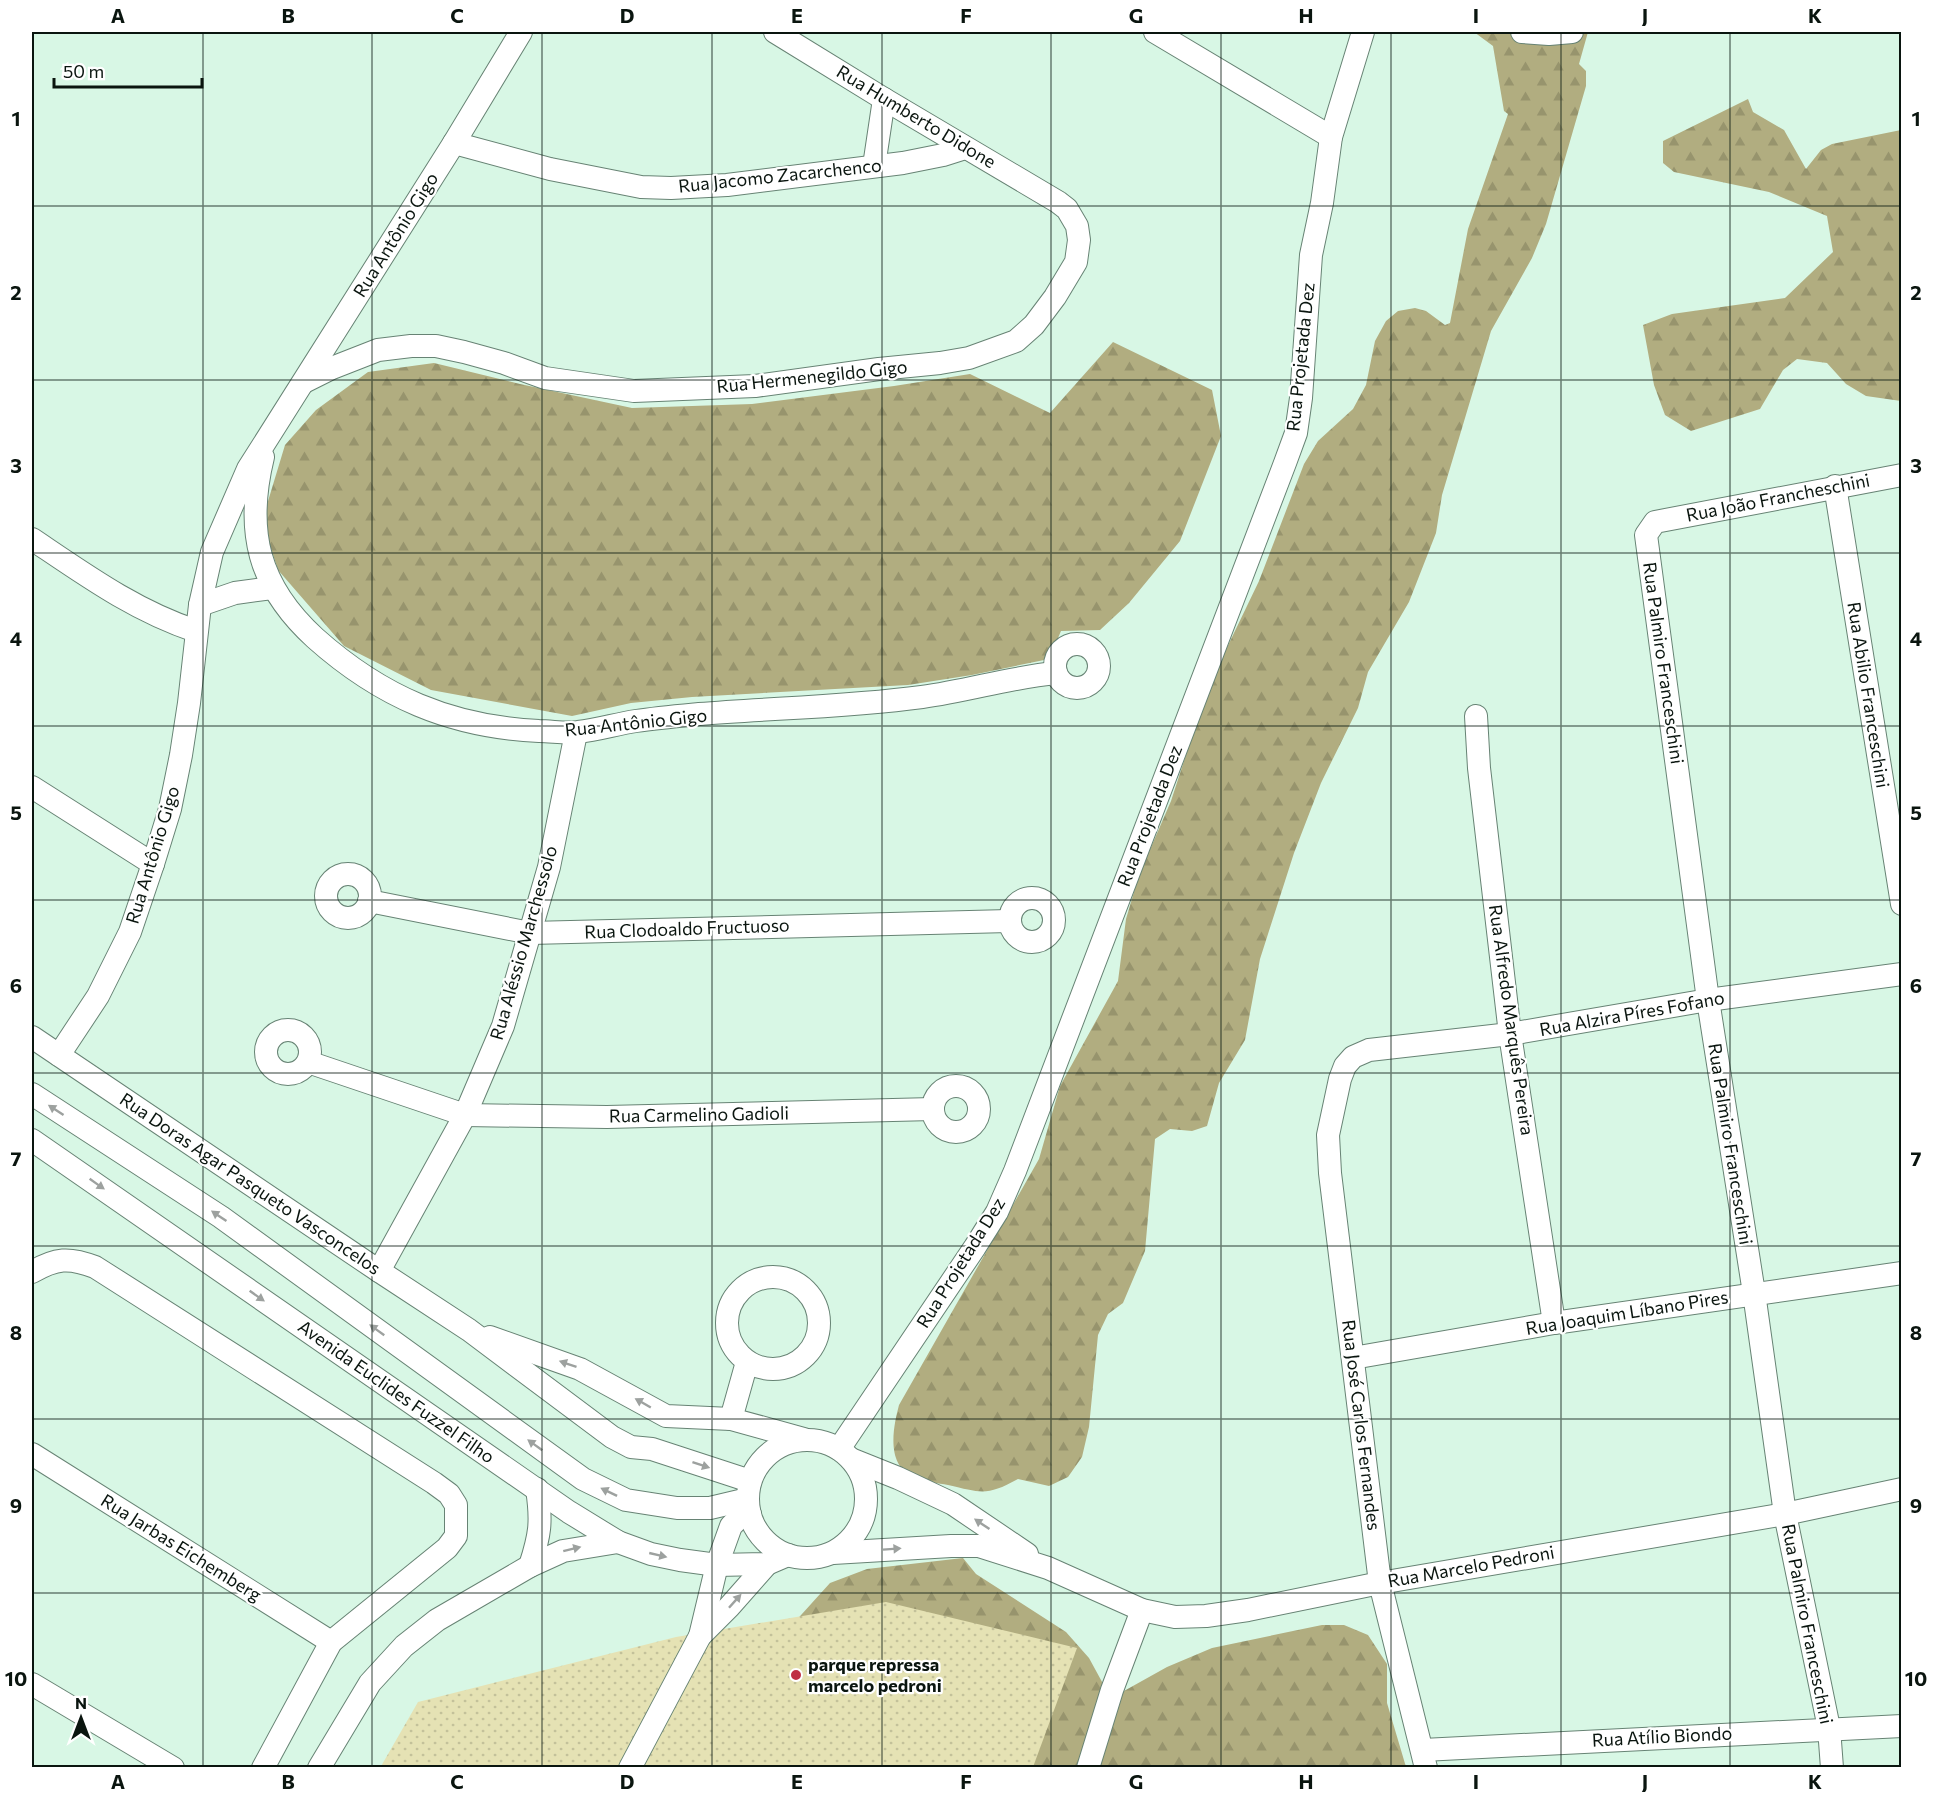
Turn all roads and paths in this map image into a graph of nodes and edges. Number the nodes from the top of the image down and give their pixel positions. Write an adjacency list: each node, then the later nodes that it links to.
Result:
1 (520, 32): 9 (street, Rua Antônio Gigo)
2 (775, 32): 7 (street, Rua Humberto Didone)
3 (1155, 32): 8 (street)
4 (1363, 32): 8 (street, Rua Projetada Dez)
5 (1522, 32): 6 (street)
6 (1572, 32)
7 (884, 99): 10 (street, Rua Humberto Didone); 11 (street)
8 (1330, 137): 55 (street, Rua Projetada Dez)
9 (454, 142): 11 (street, Rua Jacomo Zacarchenco); 13 (street, Rua Antônio Gigo)
10 (965, 148): 11 (street, Rua Jacomo Zacarchenco); 12 (street, Rua Humberto Didone)
11 (874, 166)
12 (1058, 202): 13 (street, Rua Hermenegildo Gigo)
13 (304, 382): 14 (street, Rua Antônio Gigo)
14 (268, 436): 19 (street, Rua Antônio Gigo); 20 (street, Rua Antônio Gigo)
15 (1902, 475): 16 (street, Rua João Francheschini)
16 (1835, 486): 17 (street, Rua João Francheschini); 28 (street, Rua Abilio Franceschini)
17 (1655, 522): 32 (street, Rua Palmiro Franceschini)
18 (32, 539): 21 (street)
19 (273, 588): 20 (street); 24 (street, Rua Antônio Gigo)
20 (200, 604): 21 (street, Rua Antônio Gigo)
21 (196, 631): 26 (street, Rua Antônio Gigo)
22 (1056, 674): 24 (street, Rua Antônio Gigo)
23 (1476, 716): 33 (street, Rua Alfredo Marquês Pereira)
24 (576, 733): 30 (street, Rua Aléssio Marchessolo)
25 (32, 787): 26 (street)
26 (153, 864): 35 (street, Rua Antônio Gigo)
27 (369, 902): 30 (street, Rua Clodoaldo Fructuoso)
28 (1902, 904)
29 (1009, 921): 30 (street, Rua Clodoaldo Fructuoso)
30 (530, 933): 40 (street, Rua Aléssio Marchessolo)
31 (1902, 974): 32 (street, Rua Alzira Píres Fofano)
32 (1708, 1000): 33 (street, Rua Alzira Píres Fofano); 45 (street, Rua Palmiro Franceschini)
33 (1510, 1034): 37 (street, Rua Alzira Píres Fofano); 46 (street, Rua Alfredo Marquês Pereira)
34 (32, 1037): 35 (street, Rua Doras Agar Pasqueto Vasconcelos)
35 (59, 1055): 42 (street, Rua Doras Agar Pasqueto Vasconcelos)
36 (308, 1062): 40 (street, Rua Carmelino Gadioli)
37 (1340, 1079): 48 (street, Rua José Carlos Fernandes)
38 (32, 1094): 58 (street, Avenida Euclides Fuzzel Filho, one-way to 38)
39 (933, 1109): 40 (street, Rua Carmelino Gadioli)
40 (465, 1115): 42 (street, Rua Aléssio Marchessolo)
41 (32, 1140): 57 (street, Avenida Euclides Fuzzel Filho, one-way to 57)
42 (379, 1271): 47 (street, Rua Doras Agar Pasqueto Vasconcelos)
43 (32, 1272): 69 (street)
44 (1902, 1273): 45 (street, Rua Joaquim Líbano Pires)
45 (1754, 1293): 46 (street, Rua Joaquim Líbano Pires); 59 (street, Rua Palmiro Franceschini)
46 (1554, 1323): 48 (street, Rua Joaquim Líbano Pires)
47 (469, 1330): 50 (street, Rua Doras Agar Pasqueto Vasconcelos, one-way to 47); 53 (street, Rua Doras Agar Pasqueto Vasconcelos)
48 (1353, 1358): 66 (street, Rua José Carlos Fernandes)
49 (747, 1362): 49 (street); 51 (street)
50 (666, 1416): 51 (street, Rua Doras Agar Pasqueto Vasconcelos); 53 (street)
51 (731, 1419): 52 (street, Rua Doras Agar Pasqueto Vasconcelos)
52 (804, 1439): 55 (street); 58 (street)
53 (652, 1449): 58 (street, Rua Doras Agar Pasqueto Vasconcelos, one-way to 58)
54 (32, 1454): 69 (street, Rua Jarbas Eichemberg)
55 (846, 1454): 61 (street); 65 (street, Rua Marcelo Pedroni, one-way to 55)
56 (1902, 1489): 59 (street, Rua Marcelo Pedroni)
57 (537, 1490): 60 (street, Avenida Euclides Fuzzel Filho); 64 (street)
58 (749, 1498): 62 (street); 63 (street)
59 (1785, 1514): 66 (street, Rua Marcelo Pedroni); 72 (street, Rua Palmiro Franceschini)
60 (618, 1542): 63 (street, Avenida Euclides Fuzzel Filho, one-way to 63); 64 (street, one-way to 60)
61 (833, 1552): 62 (street); 65 (street, Rua Marcelo Pedroni, one-way to 65)
62 (777, 1559): 63 (street, Avenida Euclides Fuzzel Filho); 68 (street, one-way to 62)
63 (717, 1565): 68 (street)
64 (530, 1566): 76 (street)
65 (1048, 1568): 67 (street, Rua Marcelo Pedroni)
66 (1380, 1582): 67 (street, Rua Marcelo Pedroni); 73 (street, Rua José Carlos Fernandes)
67 (1142, 1610): 78 (street)
68 (700, 1636): 77 (street)
69 (331, 1642): 75 (street)
70 (32, 1684): 74 (street)
71 (1902, 1726): 72 (street, Rua Atílio Biondo)
72 (1828, 1728): 73 (street, Rua Atílio Biondo); 79 (street, Rua Palmiro Franceschini)
73 (1425, 1759)
74 (173, 1767)
75 (263, 1767)
76 (319, 1767)
77 (630, 1767)
78 (1089, 1767)
79 (1832, 1767)

